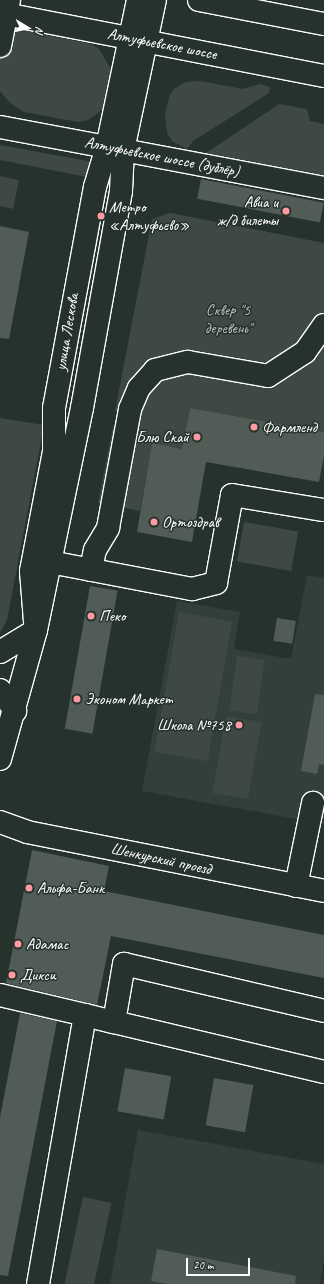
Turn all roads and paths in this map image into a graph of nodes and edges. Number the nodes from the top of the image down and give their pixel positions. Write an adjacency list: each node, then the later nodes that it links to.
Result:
1 (138, 0): 6 (main road)
2 (155, 0): 6 (main road)
3 (199, 0): 5 (main road)
4 (5, 9): 6 (main road, Алтуфьевское шоссе); 7 (main road)
5 (324, 24)
6 (138, 40): 8 (main road, Алтуфьевское шоссе); 10 (main road, улица Лескова)
7 (0, 46)
8 (324, 76)
9 (0, 127): 10 (main road, Алтуфьевское шоссе (дублёр))
10 (115, 148): 11 (main road, Алтуфьевское шоссе (дублёр)); 14 (main road, улица Лескова); 16 (main road, улица Лескова)
11 (324, 188)
12 (324, 325): 15 (main road)
13 (324, 510): 15 (main road)
14 (50, 562): 15 (main road); 16 (main road, улица Лескова)
15 (91, 570)
16 (36, 630): 17 (main road); 19 (main road, улица Лескова)
17 (0, 652)
18 (0, 690): 19 (main road)
19 (15, 711): 20 (main road, улица Лескова)
20 (0, 759)
21 (313, 803): 23 (main road)
22 (0, 822): 23 (main road, Шенкурский проезд)
23 (296, 886): 24 (main road, Шенкурский проезд)
24 (324, 891)
25 (0, 995): 27 (main road)
26 (324, 1011): 28 (main road)
27 (86, 1015): 28 (main road); 30 (main road)
28 (114, 1022): 29 (main road)
29 (324, 1072)
30 (38, 1284)

